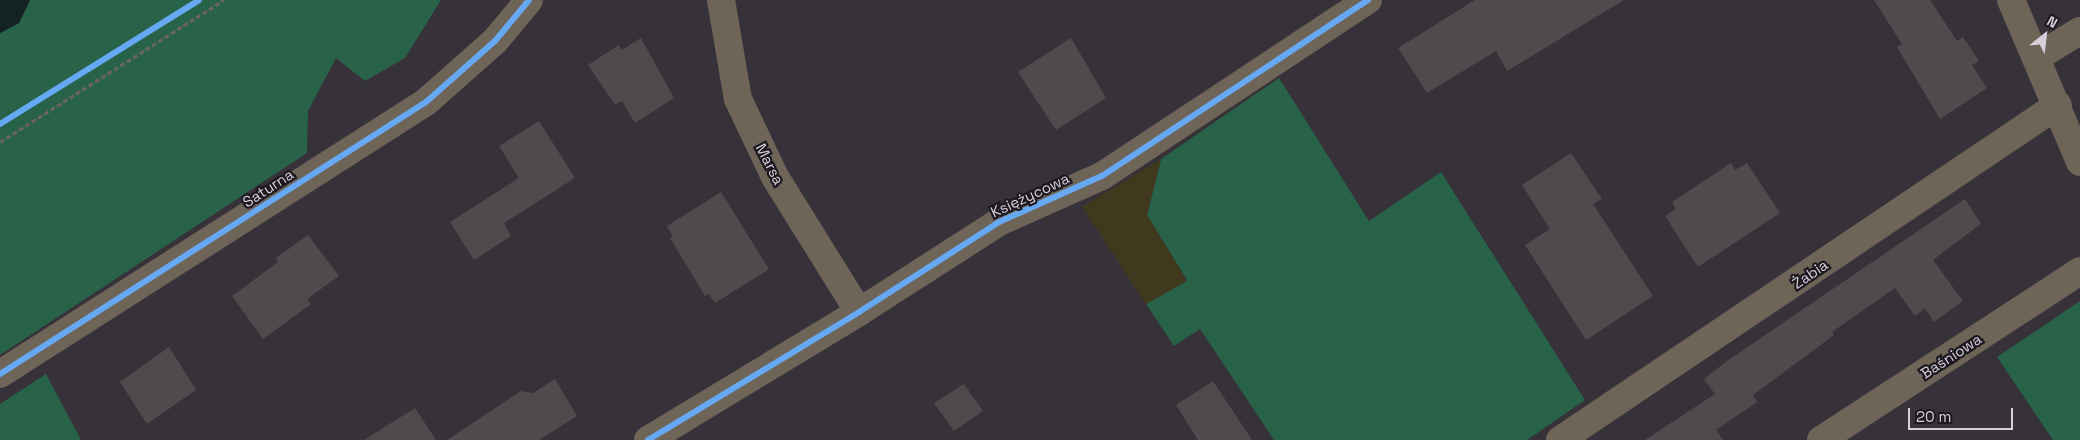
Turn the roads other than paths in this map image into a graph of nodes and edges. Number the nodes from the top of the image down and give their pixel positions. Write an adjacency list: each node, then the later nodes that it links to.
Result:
1 (529, 0): 11 (street, Saturna)
2 (721, 0): 10 (street, Marsa)
3 (1368, 0): 10 (street, Księżycowa)
4 (2011, 0): 6 (street)
5 (2080, 31): 6 (street)
6 (2037, 57): 7 (street)
7 (2058, 105): 8 (street); 13 (street, Żabia)
8 (2080, 162)
9 (2080, 271): 14 (street, Baśniowa)
10 (859, 312): 12 (street, Księżycowa)
11 (0, 374)
12 (648, 440)
13 (1560, 440)
14 (1821, 440)

